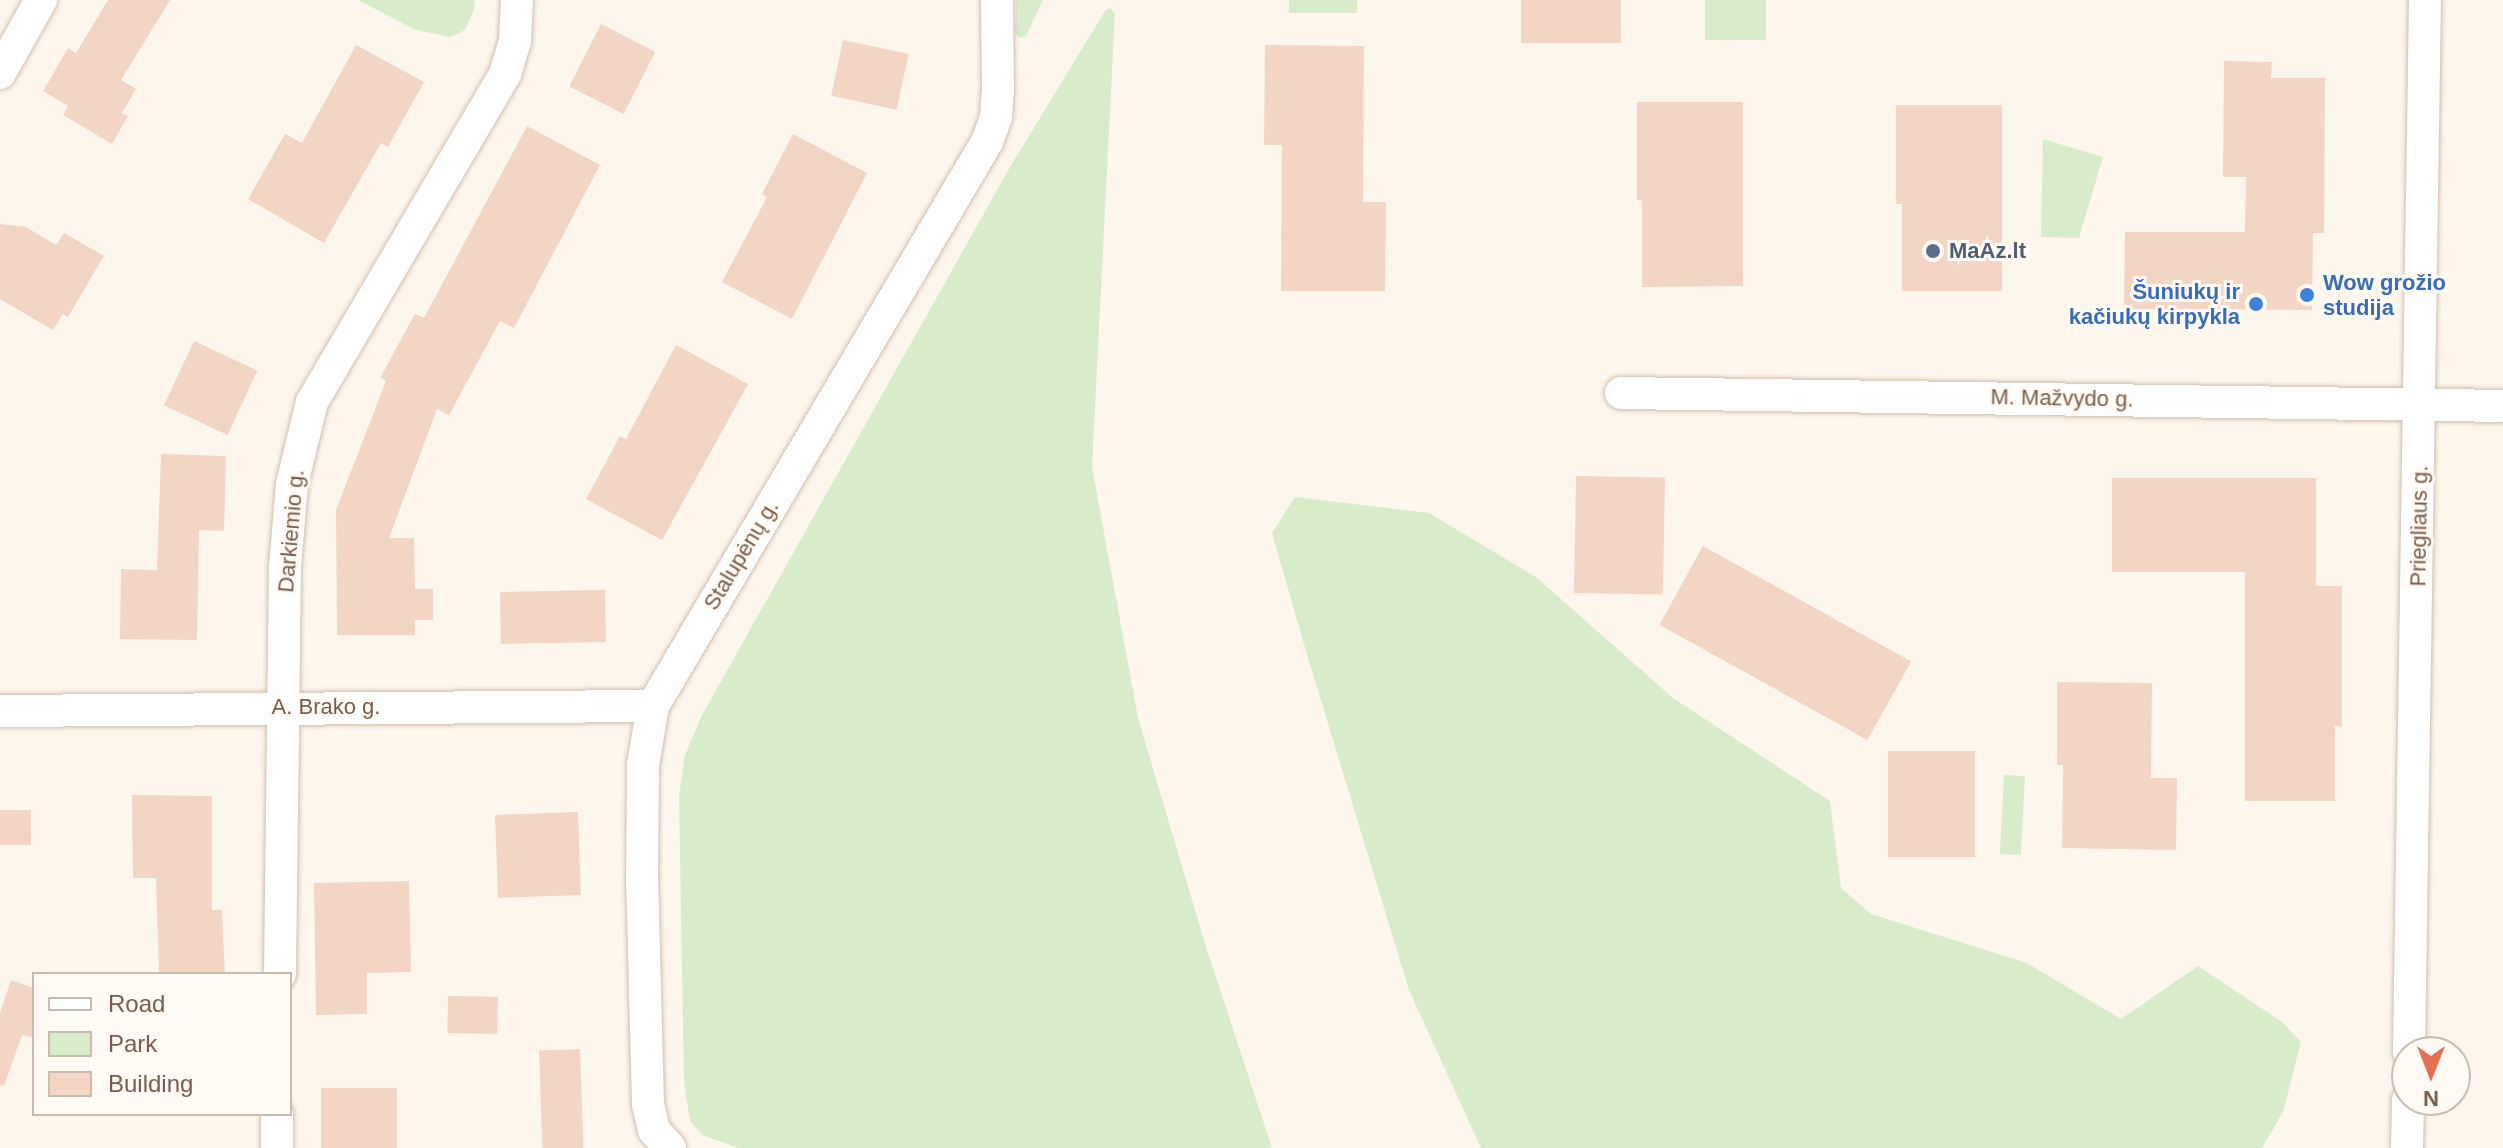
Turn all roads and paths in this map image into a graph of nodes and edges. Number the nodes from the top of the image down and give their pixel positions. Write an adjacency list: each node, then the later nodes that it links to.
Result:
1 (41, 0): 5 (street)
2 (517, 0): 10 (street, Darkiemio g.)
3 (997, 0): 9 (street, Stalupėnų g.)
4 (2425, 0): 7 (street, Priegliaus g.)
5 (0, 73)
6 (1621, 393): 7 (street, M. Mažvydo g.)
7 (2420, 405): 8 (street, M. Mažvydo g.); 13 (street, Priegliaus g.)
8 (2503, 406)
9 (653, 706): 10 (street, A. Brako g.); 17 (street, Stalupėnų g.)
10 (284, 707): 11 (street, A. Brako g.); 12 (street, Darkiemio g.)
11 (0, 711)
12 (280, 972)
13 (2409, 1036)
14 (277, 1116): 16 (street)
15 (2408, 1116): 18 (street)
16 (277, 1148)
17 (670, 1148)
18 (2407, 1148)

